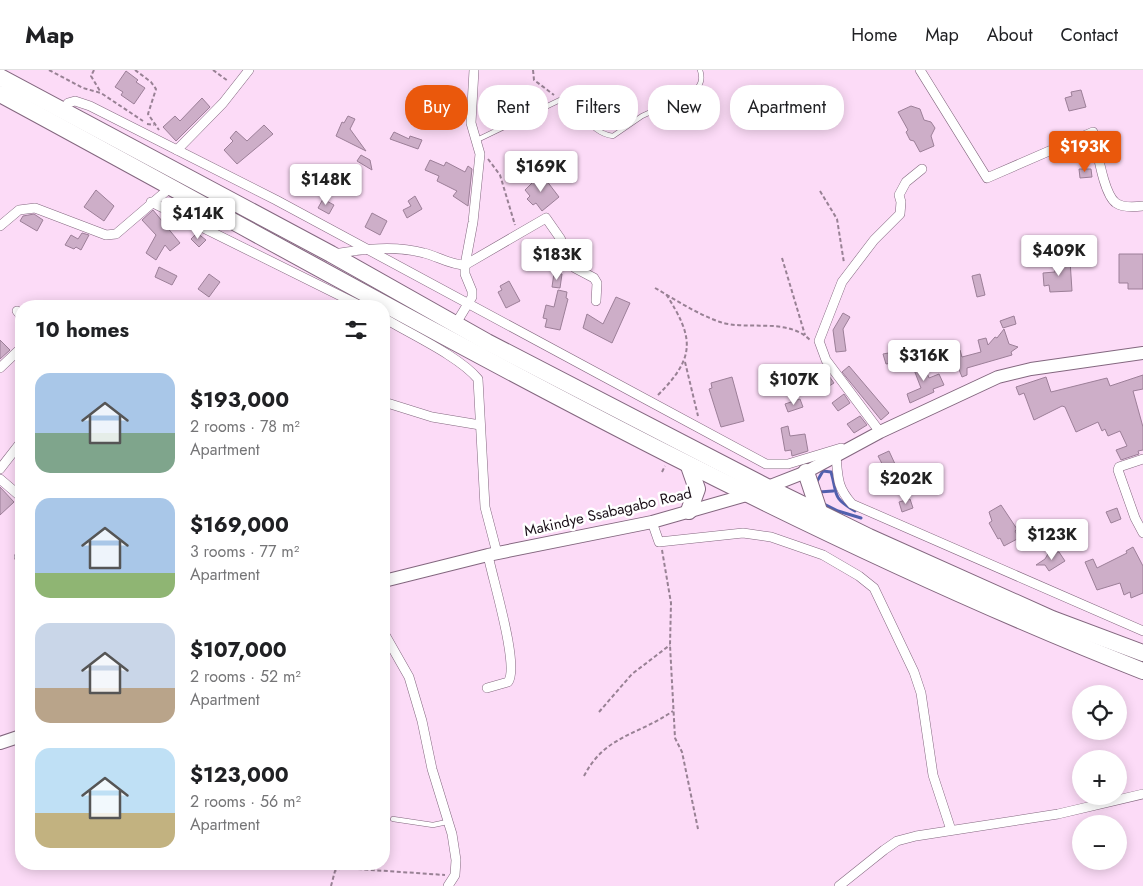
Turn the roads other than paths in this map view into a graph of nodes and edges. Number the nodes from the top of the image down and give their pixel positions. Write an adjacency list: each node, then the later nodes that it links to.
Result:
1 (249, 70): 9 (street)
2 (474, 70): 8 (street)
3 (700, 70): 8 (lane)
4 (920, 70): 13 (street)
5 (0, 77): 7 (highway)
6 (0, 94): 11 (highway)
7 (63, 112): 9 (street); 16 (highway)
8 (477, 140): 17 (street)
9 (178, 150): 15 (street)
10 (922, 169): 30 (street)
11 (171, 187): 12 (street); 19 (highway)
12 (151, 202): 14 (street); 18 (street)
13 (1143, 206)
14 (0, 226)
15 (365, 248): 16 (street); 17 (street); 21 (street)
16 (331, 254): 24 (highway)
17 (465, 265): 20 (street); 21 (street)
18 (349, 300)
19 (376, 300)
20 (596, 301)
21 (468, 304): 24 (street); 31 (street)
22 (390, 308): 35 (highway)
23 (390, 322): 29 (street)
24 (456, 325): 39 (highway)
25 (1143, 353): 30 (street, Makindye Ssabagabo Road)
26 (15, 354): 27 (street)
27 (0, 368)
28 (390, 404): 29 (street)
29 (480, 425): 46 (street)
30 (880, 432): 31 (street, Makindye Ssabagabo Road)
31 (867, 440): 33 (street, Makindye Ssabagabo Road)
32 (15, 450): 36 (street)
33 (836, 456): 37 (street, Makindye Ssabagabo Road); 48 (street)
34 (1143, 459): 45 (street)
35 (689, 466): 41 (highway); 42 (highway)
36 (0, 469)
37 (806, 472): 39 (street, Makindye Ssabagabo Road); 43 (highway)
38 (0, 479): 40 (street)
39 (767, 487): 41 (street, Makindye Ssabagabo Road); 43 (highway)
40 (15, 493)
41 (750, 494): 42 (street, Makindye Ssabagabo Road); 51 (highway)
42 (689, 511): 44 (street, Makindye Ssabagabo Road)
43 (818, 512): 50 (highway)
44 (652, 522): 46 (street, Makindye Ssabagabo Road); 58 (street)
45 (1143, 533)
46 (493, 554): 47 (street, Makindye Ssabagabo Road); 52 (street)
47 (390, 579)
48 (1143, 631)
49 (390, 644): 57 (street)
50 (1143, 653)
51 (1143, 671)
52 (487, 688)
53 (15, 738): 54 (street)
54 (0, 743)
55 (1143, 794): 58 (street)
56 (393, 820): 57 (lane)
57 (447, 822): 59 (street)
58 (951, 830): 60 (street)
59 (448, 886)
60 (839, 886)

